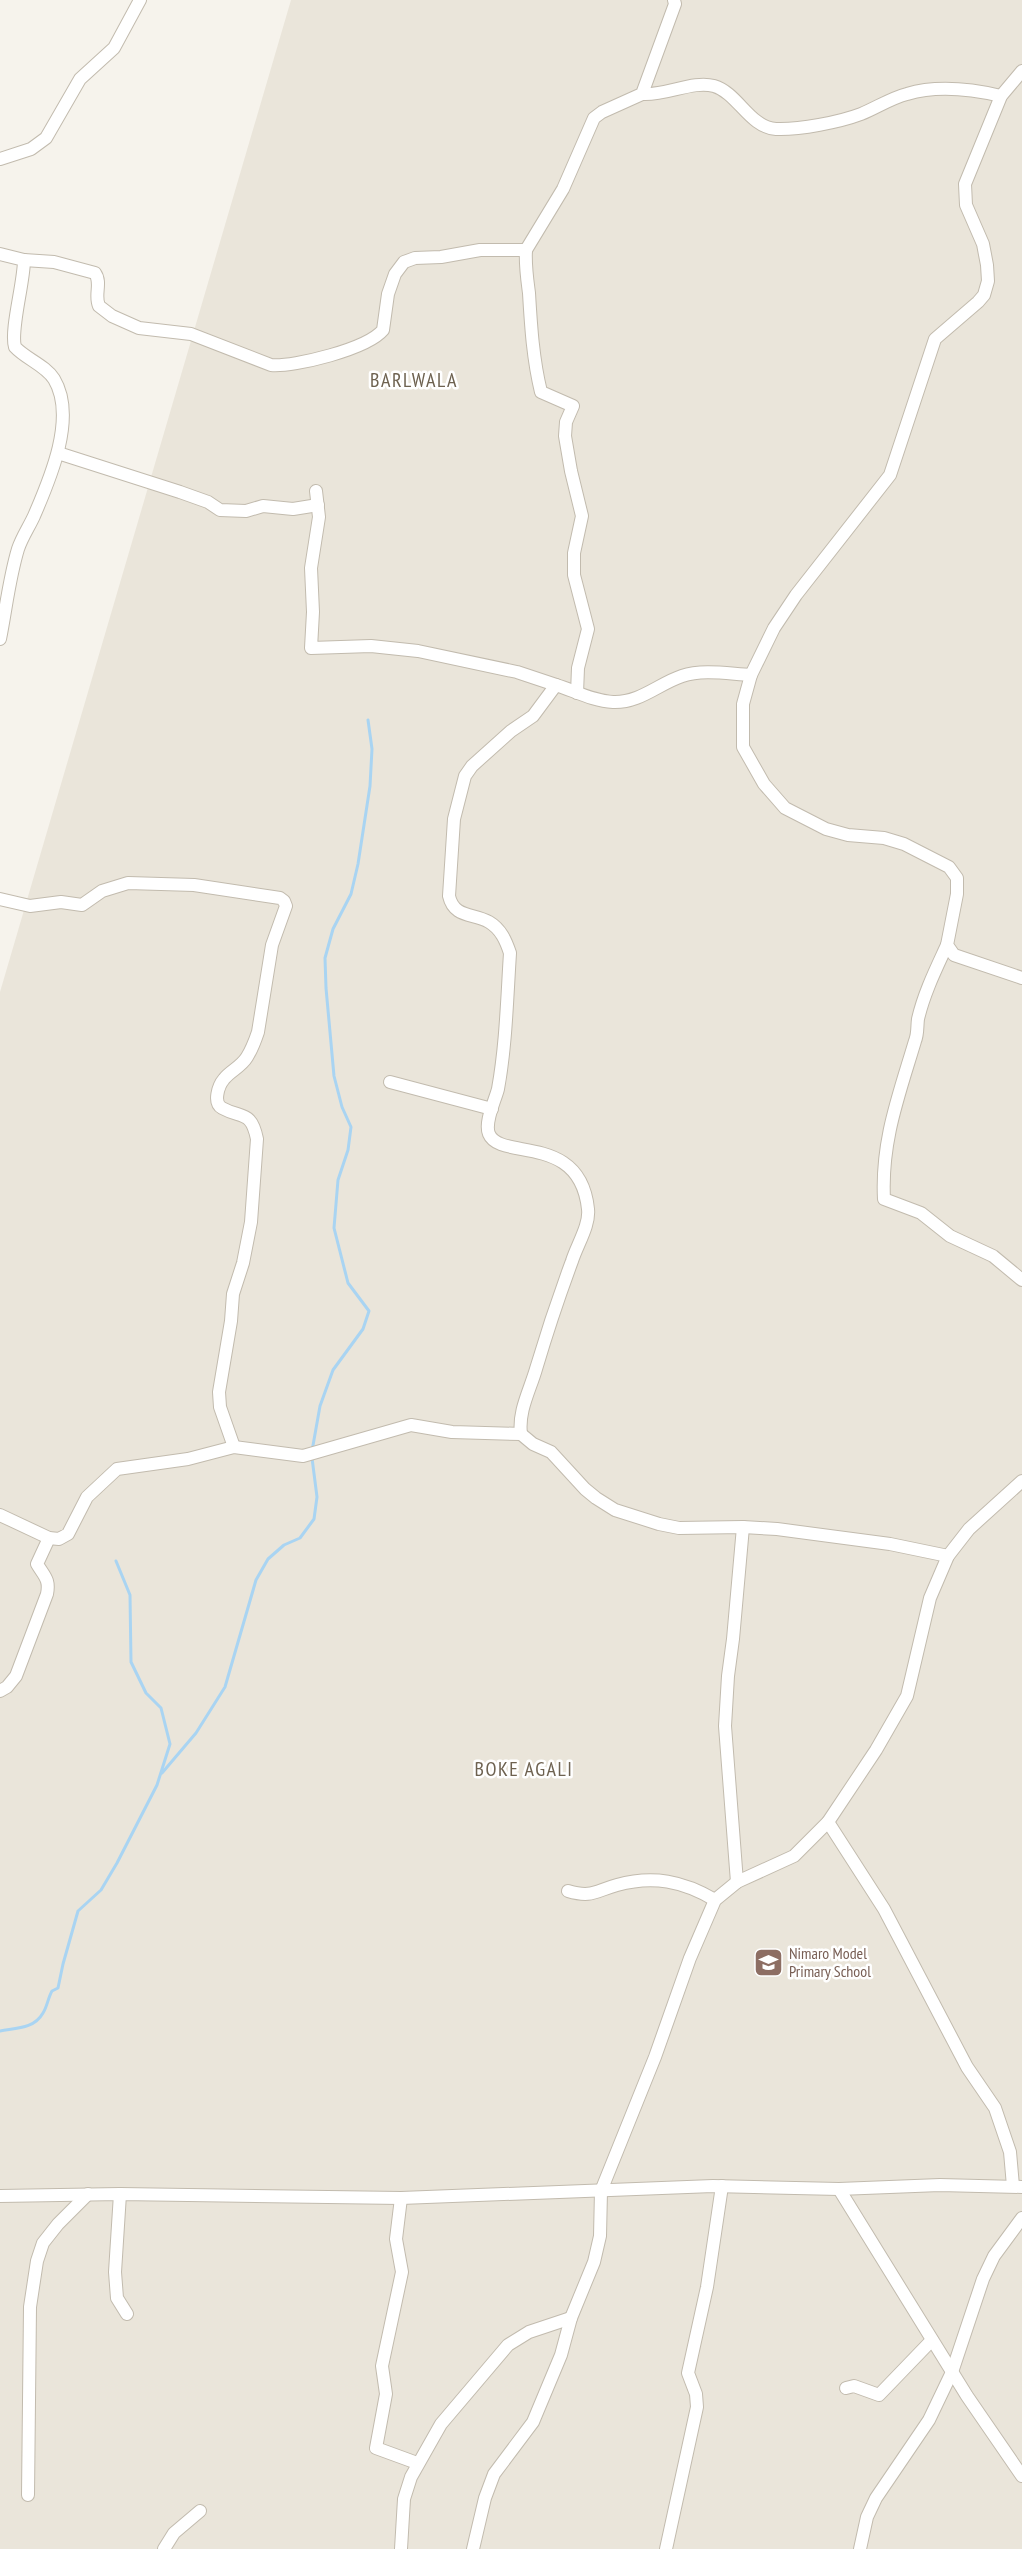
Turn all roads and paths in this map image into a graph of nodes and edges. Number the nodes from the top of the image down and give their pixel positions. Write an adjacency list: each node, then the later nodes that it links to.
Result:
1 (140, 0): 6 (street)
2 (674, 0): 4 (street)
3 (1022, 71): 5 (street)
4 (642, 94): 5 (street); 7 (street)
5 (1002, 96): 14 (street)
6 (0, 159)
7 (526, 250): 9 (street); 16 (street)
8 (0, 254): 9 (street)
9 (24, 260): 10 (street)
10 (58, 453): 12 (street); 13 (street)
11 (316, 491): 12 (street)
12 (318, 505): 15 (street)
13 (0, 639)
14 (751, 675): 16 (street); 18 (street)
15 (556, 685): 16 (street); 21 (street)
16 (577, 693)
17 (0, 899): 24 (street)
18 (947, 945): 19 (street); 22 (street)
19 (1022, 978)
20 (390, 1082): 21 (street)
21 (492, 1109): 23 (street)
22 (1022, 1280)
23 (521, 1434): 24 (street); 27 (street)
24 (234, 1448): 28 (street)
25 (1022, 1481): 29 (street)
26 (0, 1515): 28 (street)
27 (743, 1527): 29 (street); 32 (street)
28 (49, 1538): 30 (street)
29 (948, 1556): 31 (street)
30 (0, 1691)
31 (828, 1821): 32 (street); 36 (street)
32 (736, 1882): 34 (street)
33 (568, 1891): 34 (street)
34 (715, 1900): 38 (street)
35 (722, 2186): 37 (street); 38 (street); 56 (street)
36 (1017, 2187): 37 (street)
37 (839, 2189): 46 (street)
38 (601, 2191): 42 (street); 45 (street)
39 (88, 2194): 40 (street); 41 (street); 51 (street)
40 (120, 2194): 42 (street); 44 (street)
41 (0, 2196)
42 (400, 2198): 49 (street)
43 (1022, 2218): 47 (street)
44 (127, 2314)
45 (571, 2318): 49 (street); 55 (street)
46 (932, 2340): 47 (street); 48 (street)
47 (952, 2372): 50 (street); 57 (street)
48 (846, 2388)
49 (417, 2463): 54 (street)
50 (1022, 2476)
51 (28, 2495)
52 (200, 2511): 53 (street)
53 (164, 2549)
54 (401, 2549)
55 (473, 2549)
56 (666, 2549)
57 (860, 2549)

